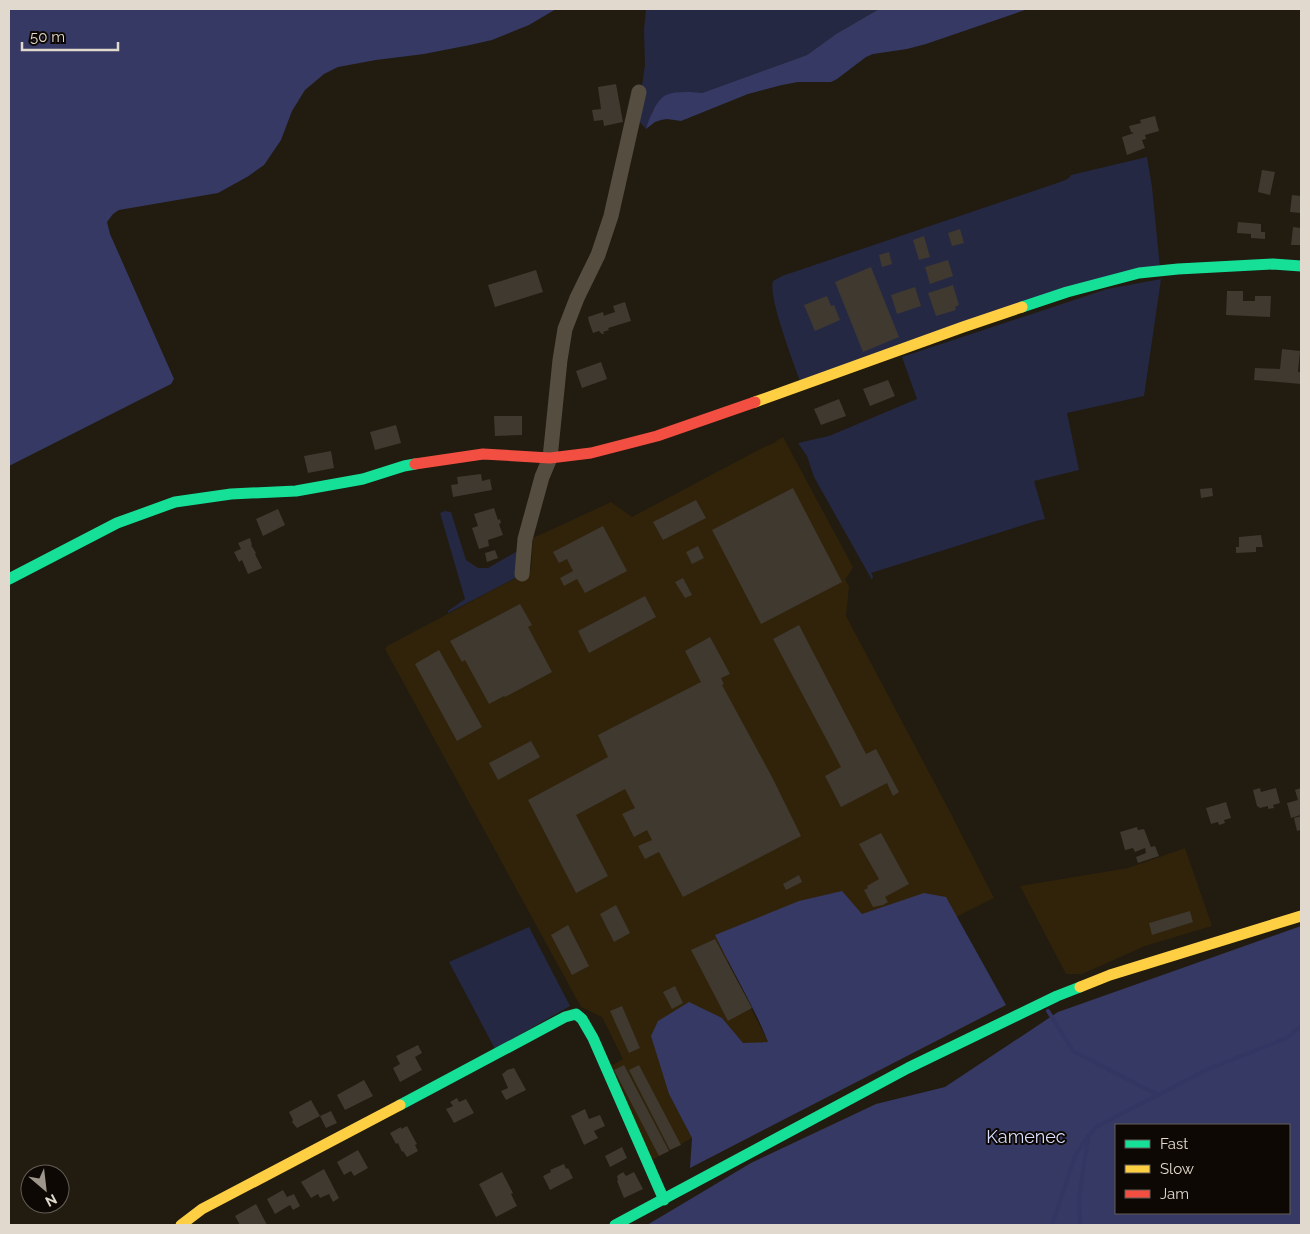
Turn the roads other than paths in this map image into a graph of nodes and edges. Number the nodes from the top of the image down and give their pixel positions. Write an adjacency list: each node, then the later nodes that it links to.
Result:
1 (639, 92): 3 (street)
2 (1301, 266): 3 (street)
3 (550, 458): 4 (street); 5 (street)
4 (522, 574)
5 (9, 579)
6 (1301, 916): 7 (street)
7 (664, 1200): 8 (street); 9 (street)
8 (181, 1225)
9 (616, 1225)

